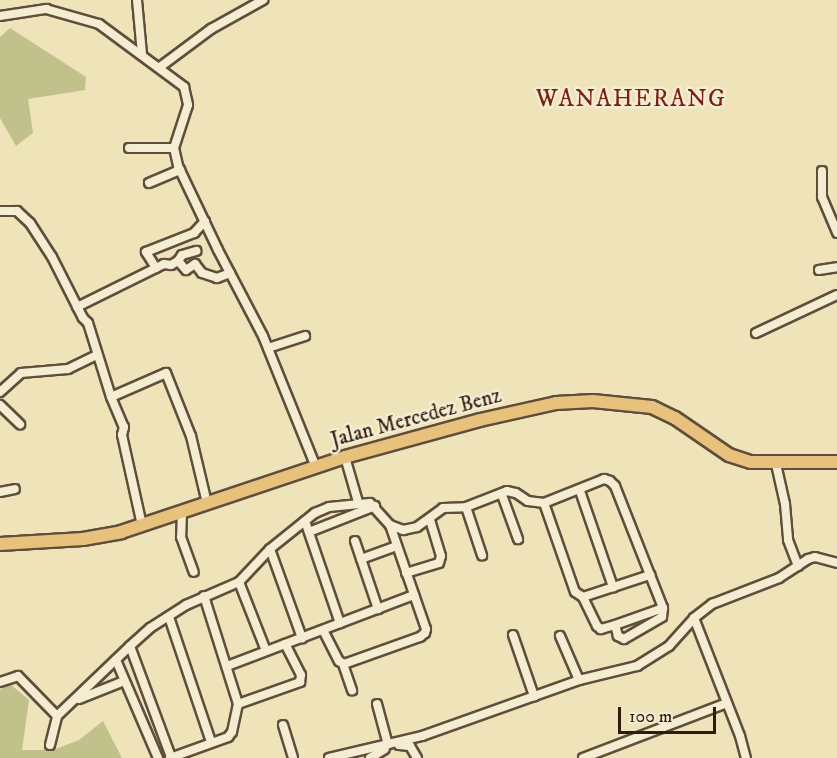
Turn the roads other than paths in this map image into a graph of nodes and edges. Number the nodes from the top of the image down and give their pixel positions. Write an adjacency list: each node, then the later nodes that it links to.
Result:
1 (136, 0): 4 (street)
2 (263, 0): 5 (street)
3 (0, 16): 4 (street)
4 (142, 54): 5 (street)
5 (160, 67): 7 (street)
6 (129, 148): 7 (street)
7 (174, 148): 8 (street)
8 (180, 170): 10 (street); 12 (street)
9 (822, 171): 13 (street)
10 (149, 183)
11 (0, 211): 21 (street)
12 (205, 221): 17 (street); 19 (street)
13 (837, 233)
14 (196, 251): 15 (street)
15 (178, 261): 17 (street); 19 (street)
16 (837, 267): 18 (street)
17 (156, 268): 21 (street)
18 (819, 270)
19 (230, 273): 24 (street)
20 (837, 295): 22 (street)
21 (77, 307): 25 (street)
22 (756, 333)
23 (305, 336): 24 (street)
24 (268, 348): 33 (street)
25 (97, 355): 26 (street); 27 (street)
26 (0, 392)
27 (111, 397): 39 (street); 46 (street)
28 (0, 405): 29 (street)
29 (20, 424)
30 (345, 457): 32 (main road, Jalan Mercedez Benz); 33 (main road, Jalan Mercedez Benz); 38 (street)
31 (837, 462): 32 (main road, Jalan Mercedez Benz)
32 (776, 464): 57 (street)
33 (315, 467): 39 (main road, Jalan Mercedez Benz)
34 (15, 489): 36 (street)
35 (580, 490): 40 (street); 60 (street); 62 (street)
36 (0, 492)
37 (502, 495): 40 (street); 42 (street); 49 (street)
38 (358, 502): 41 (street); 45 (street)
39 (207, 503): 43 (main road, Jalan Mercedez Benz)
40 (544, 503): 65 (street)
41 (375, 506): 47 (street); 48 (street)
42 (466, 507): 44 (street); 54 (street)
43 (182, 512): 46 (main road, Jalan Mercedez Benz); 58 (street)
44 (430, 519): 47 (street); 59 (street)
45 (305, 521): 48 (street); 53 (street)
46 (142, 525): 51 (main road, Jalan Mercedez Benz)
47 (390, 525): 52 (street)
48 (309, 532): 70 (street)
49 (518, 539)
50 (355, 541): 55 (street)
51 (0, 544)
52 (397, 546): 55 (street); 59 (street)
53 (270, 549): 61 (street); 75 (street)
54 (482, 555)
55 (361, 559): 67 (street)
56 (837, 563): 57 (street)
57 (798, 566): 69 (street)
58 (194, 572)
59 (406, 573): 63 (street)
60 (650, 574): 62 (street); 66 (street)
61 (239, 582): 64 (street); 78 (street)
62 (613, 587): 65 (street)
63 (414, 595): 67 (street); 80 (street)
64 (204, 596): 68 (street); 81 (street)
65 (583, 597): 71 (street)
66 (663, 608): 71 (street); 71 (street)
67 (378, 609): 70 (street)
68 (169, 617): 77 (street); 93 (street)
69 (694, 618): 82 (street); 88 (street)
70 (340, 623): 72 (street)
71 (615, 625)
72 (323, 630): 75 (street); 80 (street)
73 (513, 635): 86 (street)
74 (560, 636): 82 (street)
75 (302, 638): 76 (street)
76 (285, 644): 78 (street); 89 (street)
77 (130, 646): 79 (street); 97 (street)
78 (266, 651): 81 (street)
79 (116, 660): 83 (street); 87 (street)
80 (343, 664): 85 (street)
81 (227, 666): 89 (street)
82 (579, 680): 86 (street)
83 (124, 681): 87 (street); 96 (street)
84 (0, 682): 91 (street)
85 (352, 690)
86 (534, 696): 95 (street)
87 (75, 701): 91 (street)
88 (727, 703): 102 (street); 103 (street)
89 (238, 704): 93 (street)
90 (377, 704): 95 (street)
91 (57, 716): 94 (street)
92 (283, 725): 98 (street)
93 (211, 742): 97 (street)
94 (51, 745)
95 (388, 745): 99 (street)
96 (158, 758)
97 (171, 758)
98 (292, 758)
99 (329, 758)
100 (370, 758): 101 (street)
101 (417, 758)
102 (583, 758)
103 (746, 758)

